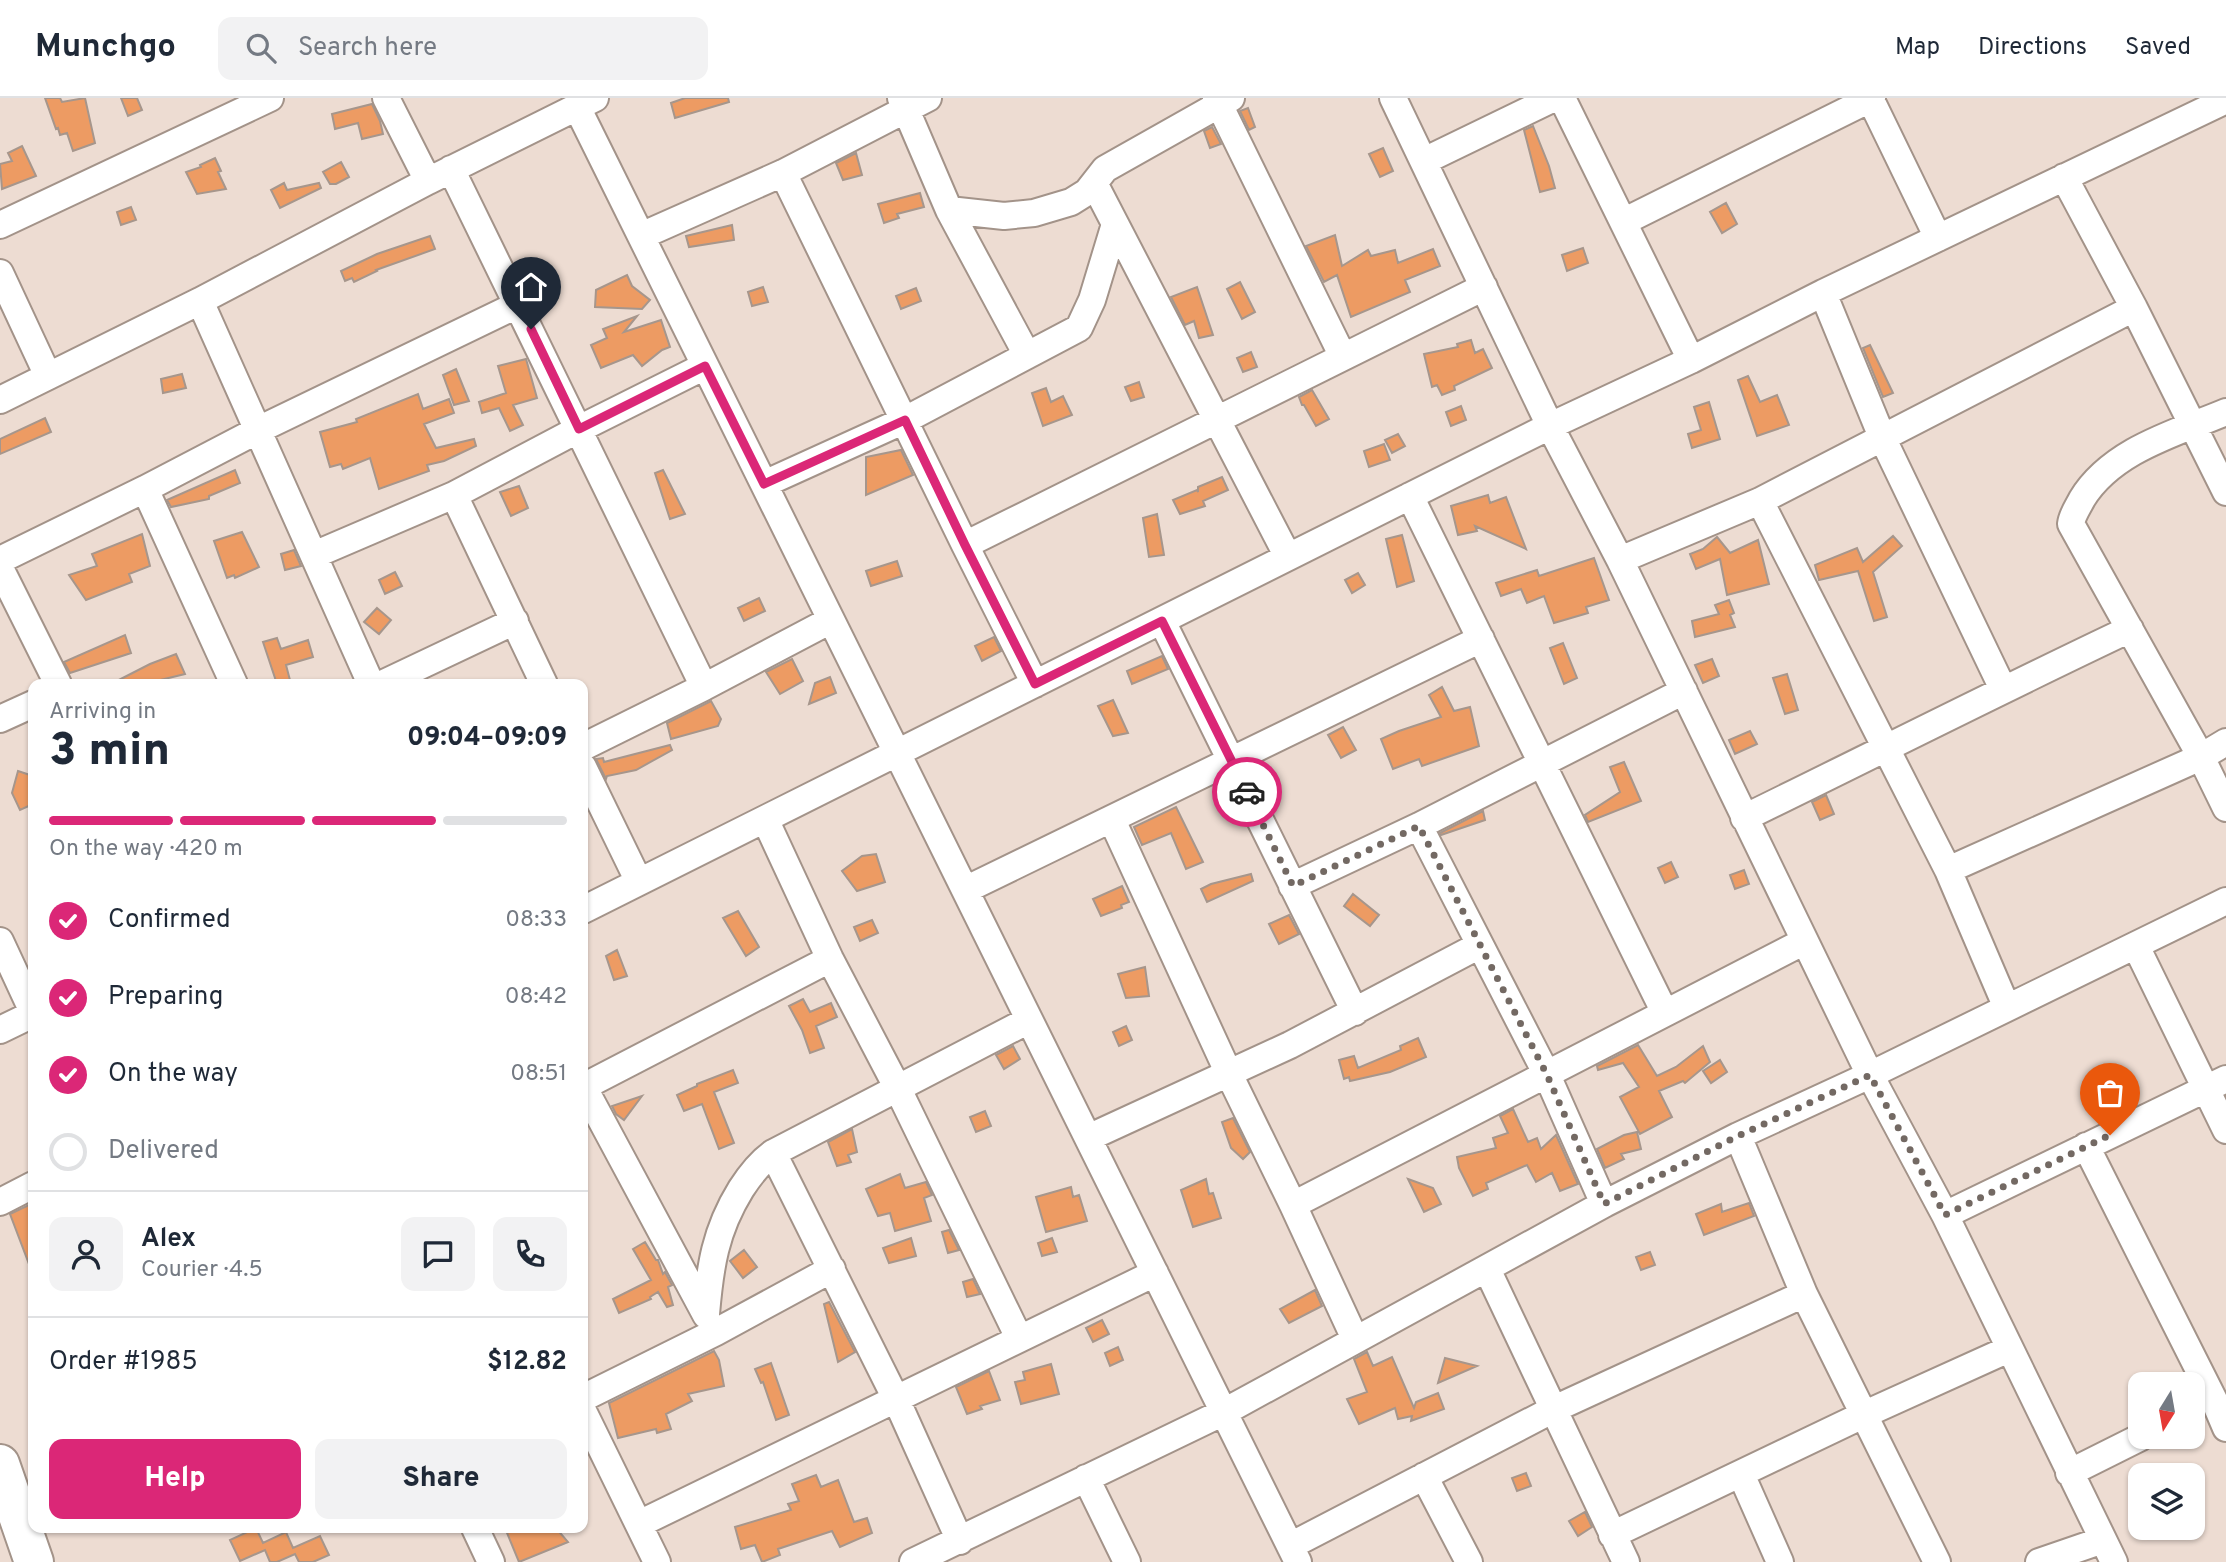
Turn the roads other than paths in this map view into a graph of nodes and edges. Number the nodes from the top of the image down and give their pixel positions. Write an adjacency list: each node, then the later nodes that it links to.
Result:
1 (270, 98): 20 (street)
2 (386, 98): 14 (street)
3 (1393, 98): 12 (street)
4 (1554, 98): 12 (street)
5 (1562, 98): 18 (street)
6 (1871, 98): 18 (street); 22 (street)
7 (1222, 100): 16 (street); 30 (street)
8 (912, 102): 13 (street); 17 (street)
9 (586, 103): 11 (street); 21 (street)
10 (2221, 106): 15 (street)
11 (547, 109): 14 (street)
12 (1424, 161): 24 (street)
13 (783, 173): 21 (street); 36 (street)
14 (439, 175): 26 (street); 27 (street)
15 (2064, 177): 22 (street); 28 (street)
16 (1094, 183): 17 (street); 19 (street)
17 (949, 210): 29 (street)
18 (1623, 222): 31 (street)
19 (1115, 224): 29 (street); 37 (street)
20 (0, 225)
21 (641, 236): 32 (street)
22 (1938, 238): 25 (street)
23 (0, 273): 33 (street)
24 (1484, 287): 30 (street); 38 (street)
25 (1823, 293): 31 (street); 42 (street)
26 (201, 301): 33 (street); 41 (street)
27 (519, 304): 40 (street); 41 (street)
28 (2134, 308): 39 (street); 42 (street)
29 (1027, 355): 36 (street)
30 (1343, 357): 37 (street)
31 (1690, 360): 38 (street)
32 (705, 366): 40 (street); 43 (street)
33 (47, 376): 34 (street)
34 (0, 400)
35 (2226, 412): 39 (street)
36 (905, 420): 43 (street); 49 (street)
37 (1217, 420): 49 (street); 51 (street)
38 (1550, 426): 47 (street); 53 (street)
39 (2193, 426): 45 (street); 58 (street)
40 (579, 429): 46 (street); 66 (street)
41 (258, 430): 44 (street); 50 (street)
42 (1882, 437): 48 (street); 67 (street)
43 (764, 484): 55 (street)
44 (145, 489): 52 (street); 61 (street)
45 (2226, 492)
46 (454, 495): 50 (street); 56 (street)
47 (1410, 496): 51 (street); 59 (street)
48 (1760, 500): 53 (street); 73 (street)
49 (965, 545): 65 (street)
50 (314, 555): 62 (street)
51 (1288, 557): 57 (street)
52 (0, 560)
53 (1620, 561): 68 (street)
54 (0, 568): 60 (street)
55 (831, 620): 66 (street); 74 (street)
56 (515, 621): 63 (street); 64 (street)
57 (1162, 621): 65 (street); 76 (street)
58 (2130, 629): 67 (street); 75 (street)
59 (1481, 639): 76 (street); 77 (street)
60 (56, 679)
61 (232, 679)
62 (369, 679)
63 (393, 679)
64 (542, 679)
65 (1035, 684): 74 (street)
66 (704, 687): 72 (street)
67 (2003, 689): 73 (street)
68 (1684, 691): 77 (street); 80 (street)
69 (28, 706): 70 (street)
70 (0, 719)
71 (2226, 742): 75 (street)
72 (588, 745)
73 (1888, 748): 80 (street); 84 (street)
74 (897, 753): 81 (street); 87 (street)
75 (2201, 757): 79 (street); 84 (street)
76 (1231, 761): 82 (street); 86 (street)
77 (1541, 763): 83 (street); 98 (street)
78 (588, 777): 85 (street)
79 (2226, 808)
80 (1744, 818): 91 (street)
81 (765, 819): 85 (street); 94 (street)
82 (1112, 820): 87 (street); 102 (street)
83 (1419, 826): 86 (street); 92 (street)
84 (1948, 870): 96 (street)
85 (639, 882): 89 (street)
86 (1293, 886): 97 (street)
87 (965, 890): 100 (street)
88 (2226, 901): 93 (street)
89 (588, 908)
90 (0, 941): 95 (street)
91 (1805, 941): 98 (street); 104 (street)
92 (1480, 946): 97 (street); 103 (street)
93 (2136, 946): 96 (street); 106 (street)
94 (830, 959): 105 (street); 107 (street)
95 (28, 1002)
96 (2007, 1008): 104 (street)
97 (1355, 1012): 102 (street)
98 (1665, 1013): 103 (street)
99 (28, 1016): 101 (street)
100 (1030, 1020): 107 (street); 111 (street)
101 (0, 1030)
102 (1229, 1074): 111 (street); 117 (street)
103 (1547, 1075): 116 (street); 117 (street)
104 (1870, 1075): 110 (street); 118 (street)
105 (588, 1083)
106 (2216, 1084): 109 (street); 112 (street)
107 (897, 1087): 113 (street); 124 (street)
108 (588, 1095): 123 (street)
109 (2226, 1130)
110 (1738, 1136): 116 (street); 122 (street)
111 (1088, 1138): 121 (street)
112 (2086, 1146): 118 (street); 129 (street)
113 (773, 1153): 119 (street); 123 (street)
114 (28, 1188): 115 (street)
115 (0, 1202)
116 (1604, 1204): 120 (street)
117 (1293, 1205): 125 (street)
118 (1945, 1215): 126 (street)
119 (832, 1269): 123 (street); 128 (street)
120 (1487, 1269): 125 (street); 130 (street)
121 (1155, 1273): 124 (street); 131 (street)
122 (1804, 1294): 130 (street); 132 (street)
123 (711, 1323): 127 (street)
124 (1019, 1338): 128 (street)
125 (1355, 1339): 131 (street)
126 (2009, 1349): 132 (street); 137 (street)
127 (588, 1395)
128 (896, 1399): 141 (street); 144 (street)
129 (2211, 1401): 134 (street)
130 (1552, 1410): 139 (street); 143 (street)
131 (1224, 1412): 140 (street); 146 (street)
132 (1863, 1415): 138 (street); 155 (street)
133 (588, 1421): 141 (street)
134 (2226, 1428)
135 (2128, 1444): 137 (street)
136 (0, 1464): 147 (highway)
137 (2069, 1473): 145 (street)
138 (1741, 1474): 143 (street); 154 (street)
139 (1424, 1476): 146 (street); 152 (street)
140 (1086, 1478): 144 (street); 151 (street)
141 (639, 1524): 149 (street)
142 (477, 1533): 148 (street)
143 (1612, 1535): 153 (street)
144 (960, 1541): 150 (street)
145 (2108, 1551): 156 (street)
146 (1294, 1554)
147 (34, 1562)
148 (491, 1562)
149 (657, 1562)
150 (913, 1562)
151 (1127, 1562)
152 (1469, 1562)
153 (1626, 1562)
154 (1780, 1562)
155 (1937, 1562)
156 (2039, 1562)

